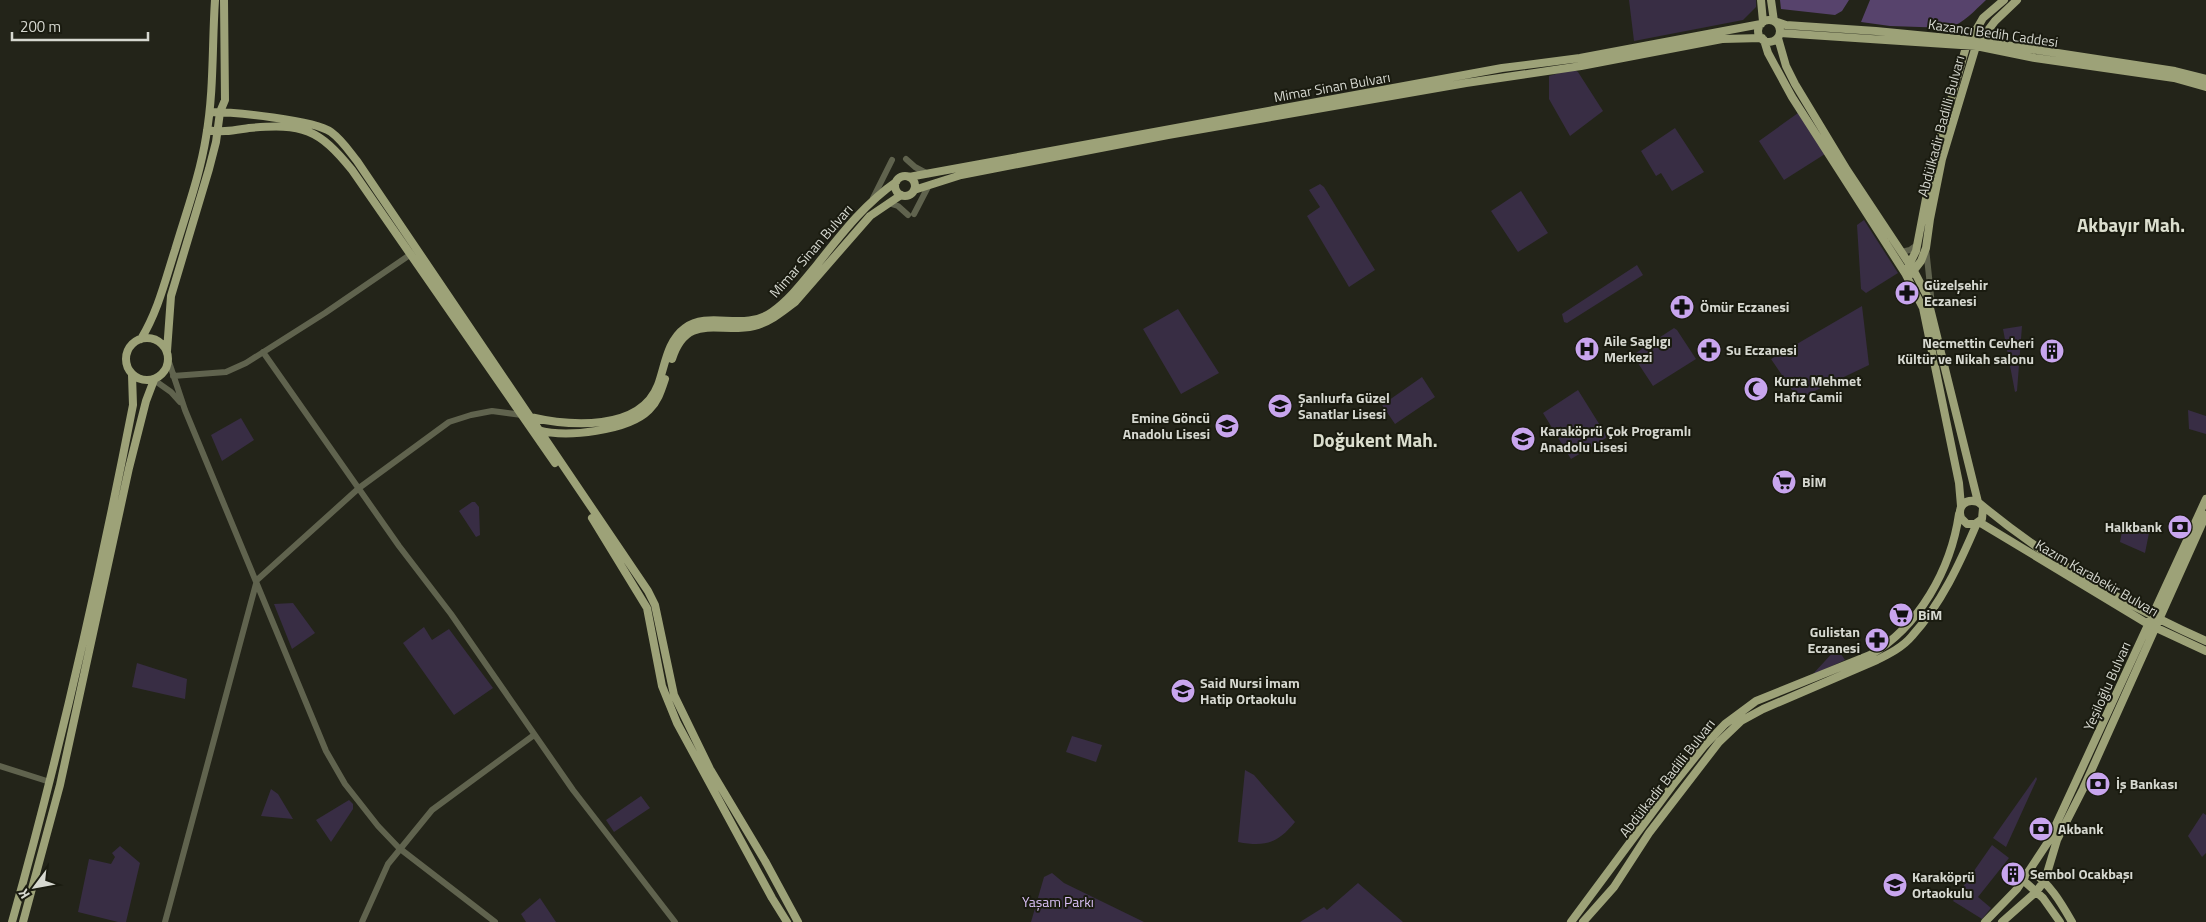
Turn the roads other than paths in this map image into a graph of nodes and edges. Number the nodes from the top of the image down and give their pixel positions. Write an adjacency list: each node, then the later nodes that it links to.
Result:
1 (215, 0): 15 (main road)
2 (224, 0): 16 (main road)
3 (1761, 0): 8 (main road)
4 (1771, 0): 7 (main road)
5 (2004, 0): 11 (main road, Abdülkadir Badilli Bulvarı)
6 (2017, 0): 12 (main road, Abdülkadir Badilli Bulvarı)
7 (1774, 21): 8 (main road); 9 (main road); 11 (main road, Kazancı Bedih Caddesi)
8 (1762, 23): 10 (main road); 21 (main road, Mimar Sinan Bulvarı)
9 (1779, 36): 10 (main road); 11 (main road, Kazancı Bedih Caddesi); 32 (main road)
10 (1763, 39): 24 (main road, Mimar Sinan Bulvarı); 35 (main road, Abdülkadir Badilli Bulvarı)
11 (1967, 44): 12 (main road, Kazancı Bedih Caddesi); 29 (main road, Abdülkadir Badilli Bulvarı)
12 (1978, 44): 13 (main road, Kazancı Bedih Caddesi); 14 (main road, Kazancı Bedih Caddesi); 30 (main road, Abdülkadir Badilli Bulvarı)
13 (2206, 79)
14 (2206, 88)
15 (210, 112): 16 (main road); 17 (main road)
16 (220, 112): 18 (main road); 31 (main road)
17 (207, 130): 18 (main road); 37 (main road)
18 (218, 132): 33 (main road); 38 (main road)
19 (906, 159): 21 (street)
20 (892, 160): 27 (street)
21 (929, 174): 22 (main road, Mimar Sinan Bulvarı)
22 (909, 177): 23 (main road); 25 (main road)
23 (896, 182): 26 (main road); 27 (main road, Mimar Sinan Bulvarı)
24 (929, 184): 25 (main road, Mimar Sinan Bulvarı); 28 (street)
25 (914, 190): 26 (main road)
26 (901, 195): 28 (main road, Mimar Sinan Bulvarı)
27 (873, 198): 46 (main road, Mimar Sinan Bulvarı)
28 (888, 203): 47 (main road, Mimar Sinan Bulvarı)
29 (1917, 245): 32 (street); 34 (main road, Abdülkadir Badilli Bulvarı)
30 (1926, 247): 34 (main road, Abdülkadir Badilli Bulvarı); 36 (street)
31 (417, 250): 33 (street); 46 (main road)
32 (1901, 252): 34 (main road)
33 (409, 254): 39 (street); 45 (main road)
34 (1912, 268): 35 (main road, Abdülkadir Badilli Bulvarı); 36 (main road)
35 (1907, 276): 51 (main road, Abdülkadir Badilli Bulvarı)
36 (1935, 326): 50 (main road)
37 (141, 339): 38 (main road); 41 (main road)
38 (167, 351): 40 (main road)
39 (263, 352): 42 (street); 48 (street)
40 (169, 362): 42 (street); 43 (main road)
41 (132, 374): 43 (main road); 60 (main road)
42 (173, 376): 44 (street)
43 (154, 380): 44 (street); 67 (main road)
44 (185, 410): 54 (street)
45 (522, 415): 46 (main road, Mimar Sinan Bulvarı); 48 (street)
46 (531, 422): 47 (main road); 72 (main road)
47 (540, 430): 73 (main road)
48 (359, 488): 54 (street); 58 (street)
49 (2206, 498): 55 (main road, Yeşiloğlu Bulvarı)
50 (1980, 505): 51 (main road); 53 (main road); 55 (main road, Kazım Karabekir Bulvarı)
51 (1960, 510): 53 (main road); 74 (main road, Abdülkadir Badilli Bulvarı)
52 (2206, 515): 55 (main road, Yeşiloğlu Bulvarı)
53 (1978, 523): 55 (main road, Kazım Karabekir Bulvarı); 75 (main road, Abdülkadir Badilli Bulvarı)
54 (257, 580): 61 (street); 68 (street)
55 (2153, 622): 56 (main road, Kazım Karabekir Bulvarı); 57 (main road, Kazım Karabekir Bulvarı); 62 (main road, Yeşiloğlu Bulvarı); 63 (main road, Yeşiloğlu Bulvarı)
56 (2206, 642)
57 (2206, 651)
58 (534, 735): 61 (street); 71 (street)
59 (0, 766): 60 (street)
60 (50, 782): 66 (main road)
61 (399, 848): 69 (street); 70 (street)
62 (2030, 870): 63 (main road); 64 (main road, Yeşiloğlu Bulvarı)
63 (2045, 880): 65 (main road, Yeşiloğlu Bulvarı); 79 (main road)
64 (2024, 881): 65 (main road); 76 (main road, Yeşiloğlu Bulvarı)
65 (2036, 892): 77 (main road, Yeşiloğlu Bulvarı); 78 (main road)
66 (12, 922)
67 (23, 922)
68 (165, 922)
69 (362, 922)
70 (496, 922)
71 (675, 922)
72 (787, 922)
73 (798, 922)
74 (1571, 922)
75 (1583, 922)
76 (1985, 922)
77 (2002, 922)
78 (2060, 922)
79 (2072, 922)

